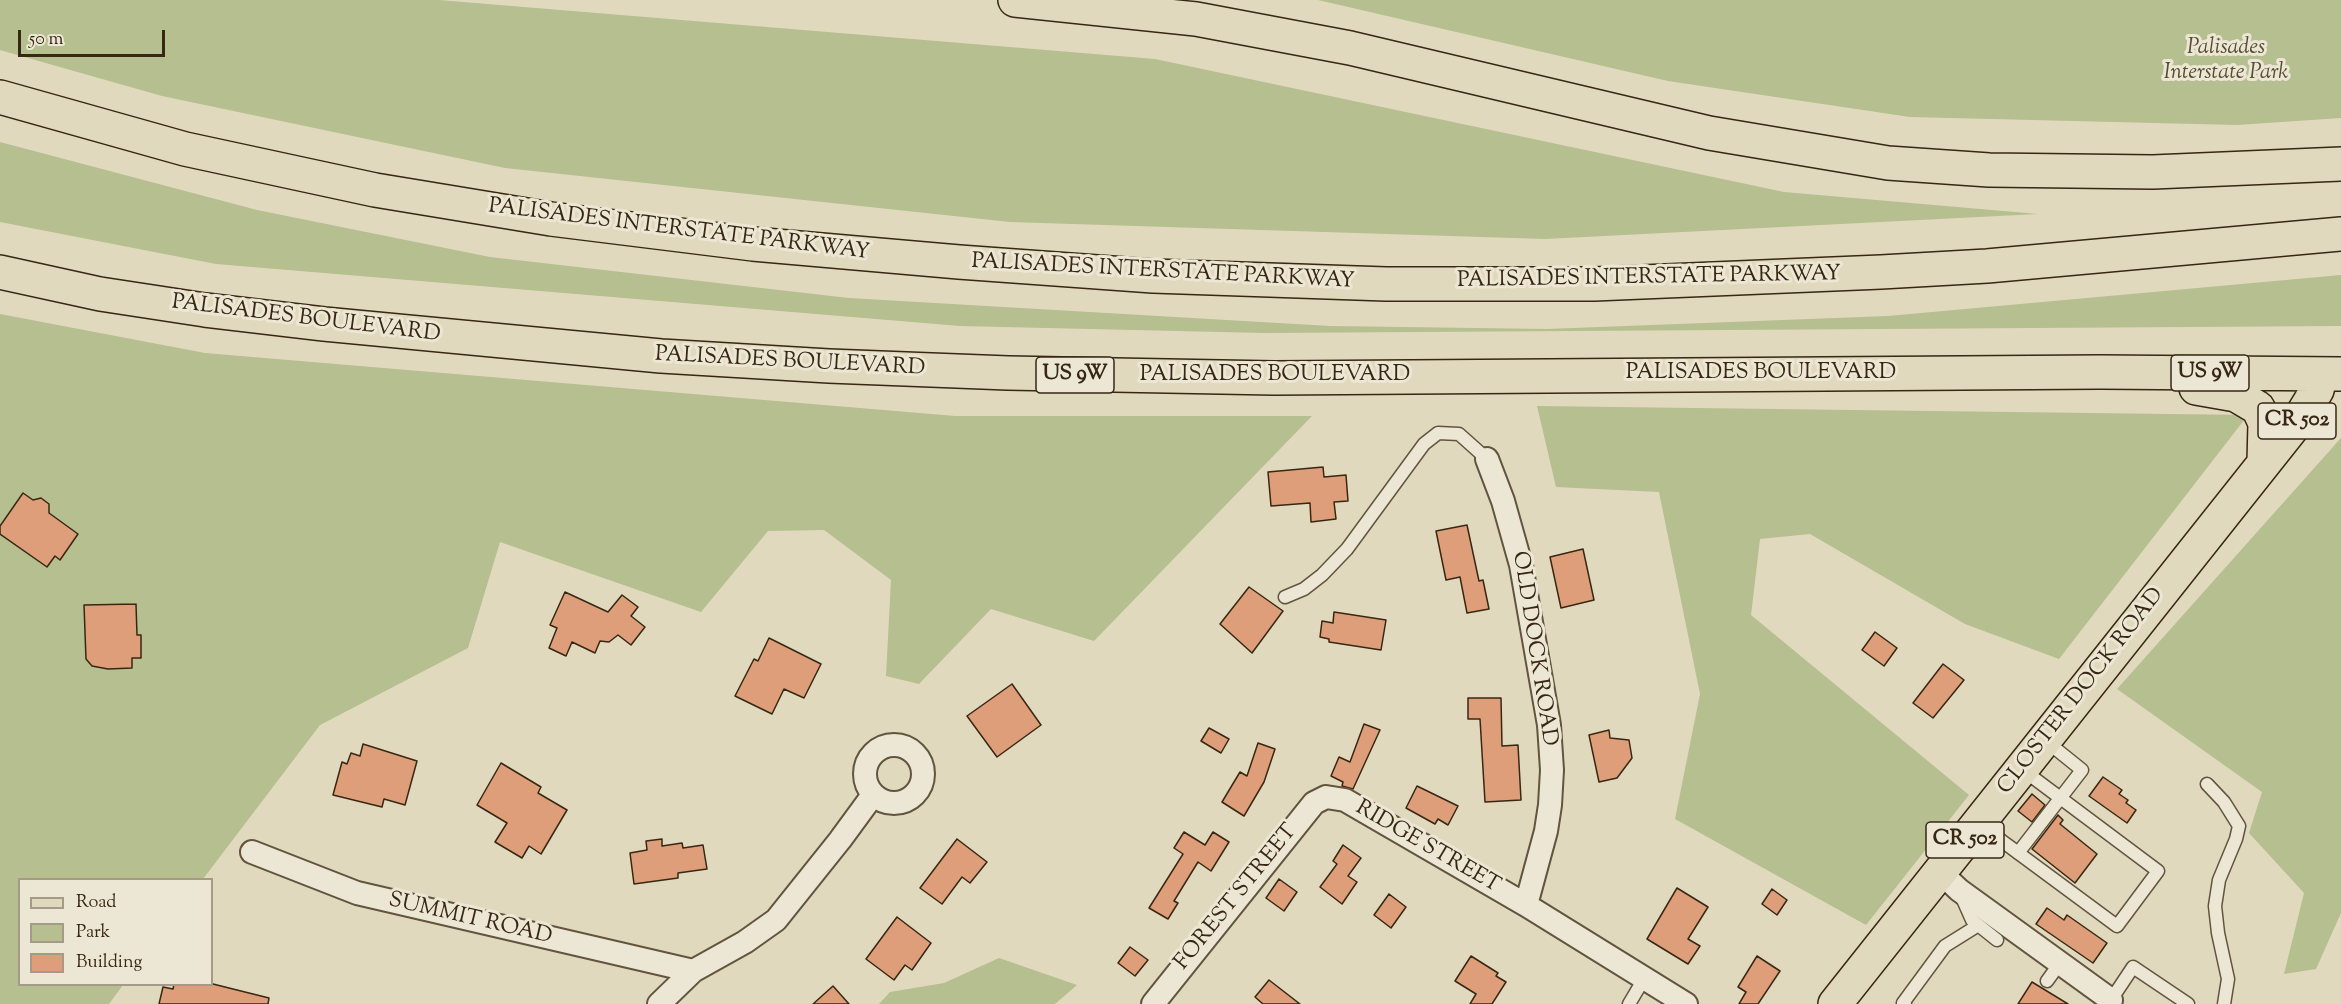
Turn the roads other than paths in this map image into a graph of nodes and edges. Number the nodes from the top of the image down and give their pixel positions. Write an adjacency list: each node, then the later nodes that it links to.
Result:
1 (1015, 0): 3 (main road)
2 (0, 97): 4 (main road, PALISADES INTERSTATE PARKWAY)
3 (2341, 164)
4 (2341, 234)
5 (0, 272): 6 (main road, PALISADES BOULEVARD / US 9W)
6 (2100, 372): 7 (main road, PALISADES BOULEVARD / US 9W); 9 (main road)
7 (2331, 374): 9 (main road, CLOSTER DOCK ROAD / CR 502)
8 (1486, 459): 10 (lane); 21 (street, OLD DOCK ROAD)
9 (2264, 462): 11 (main road, CLOSTER DOCK ROAD / CR 502)
10 (1285, 597)
11 (2044, 739): 12 (main road, CLOSTER DOCK ROAD / CR 502); 16 (lane)
12 (2022, 768): 16 (lane); 17 (main road, CLOSTER DOCK ROAD / CR 502)
13 (2207, 784): 36 (lane)
14 (873, 795): 25 (street)
15 (1326, 797): 21 (street, RIDGE STREET); 30 (street, FOREST STREET)
16 (2061, 798): 19 (lane); 19 (lane)
17 (1978, 824): 19 (lane); 20 (main road, CLOSTER DOCK ROAD / CR 502)
18 (252, 852): 25 (street, SUMMIT ROAD)
19 (2018, 853)
20 (1949, 881): 22 (lane); 24 (street); 33 (main road, CLOSTER DOCK ROAD / CR 502)
21 (1526, 905): 26 (street)
22 (1977, 926): 23 (lane); 34 (lane)
23 (1997, 940)
24 (2060, 963): 27 (lane); 28 (street)
25 (693, 971): 29 (street)
26 (1644, 978): 31 (lane); 32 (street)
27 (2047, 981)
28 (2114, 1002): 35 (lane)
29 (659, 1004)
30 (1152, 1004)
31 (1629, 1004)
32 (1686, 1004)
33 (1835, 1004)
34 (1905, 1004)
35 (2188, 1004)
36 (2224, 1004)

